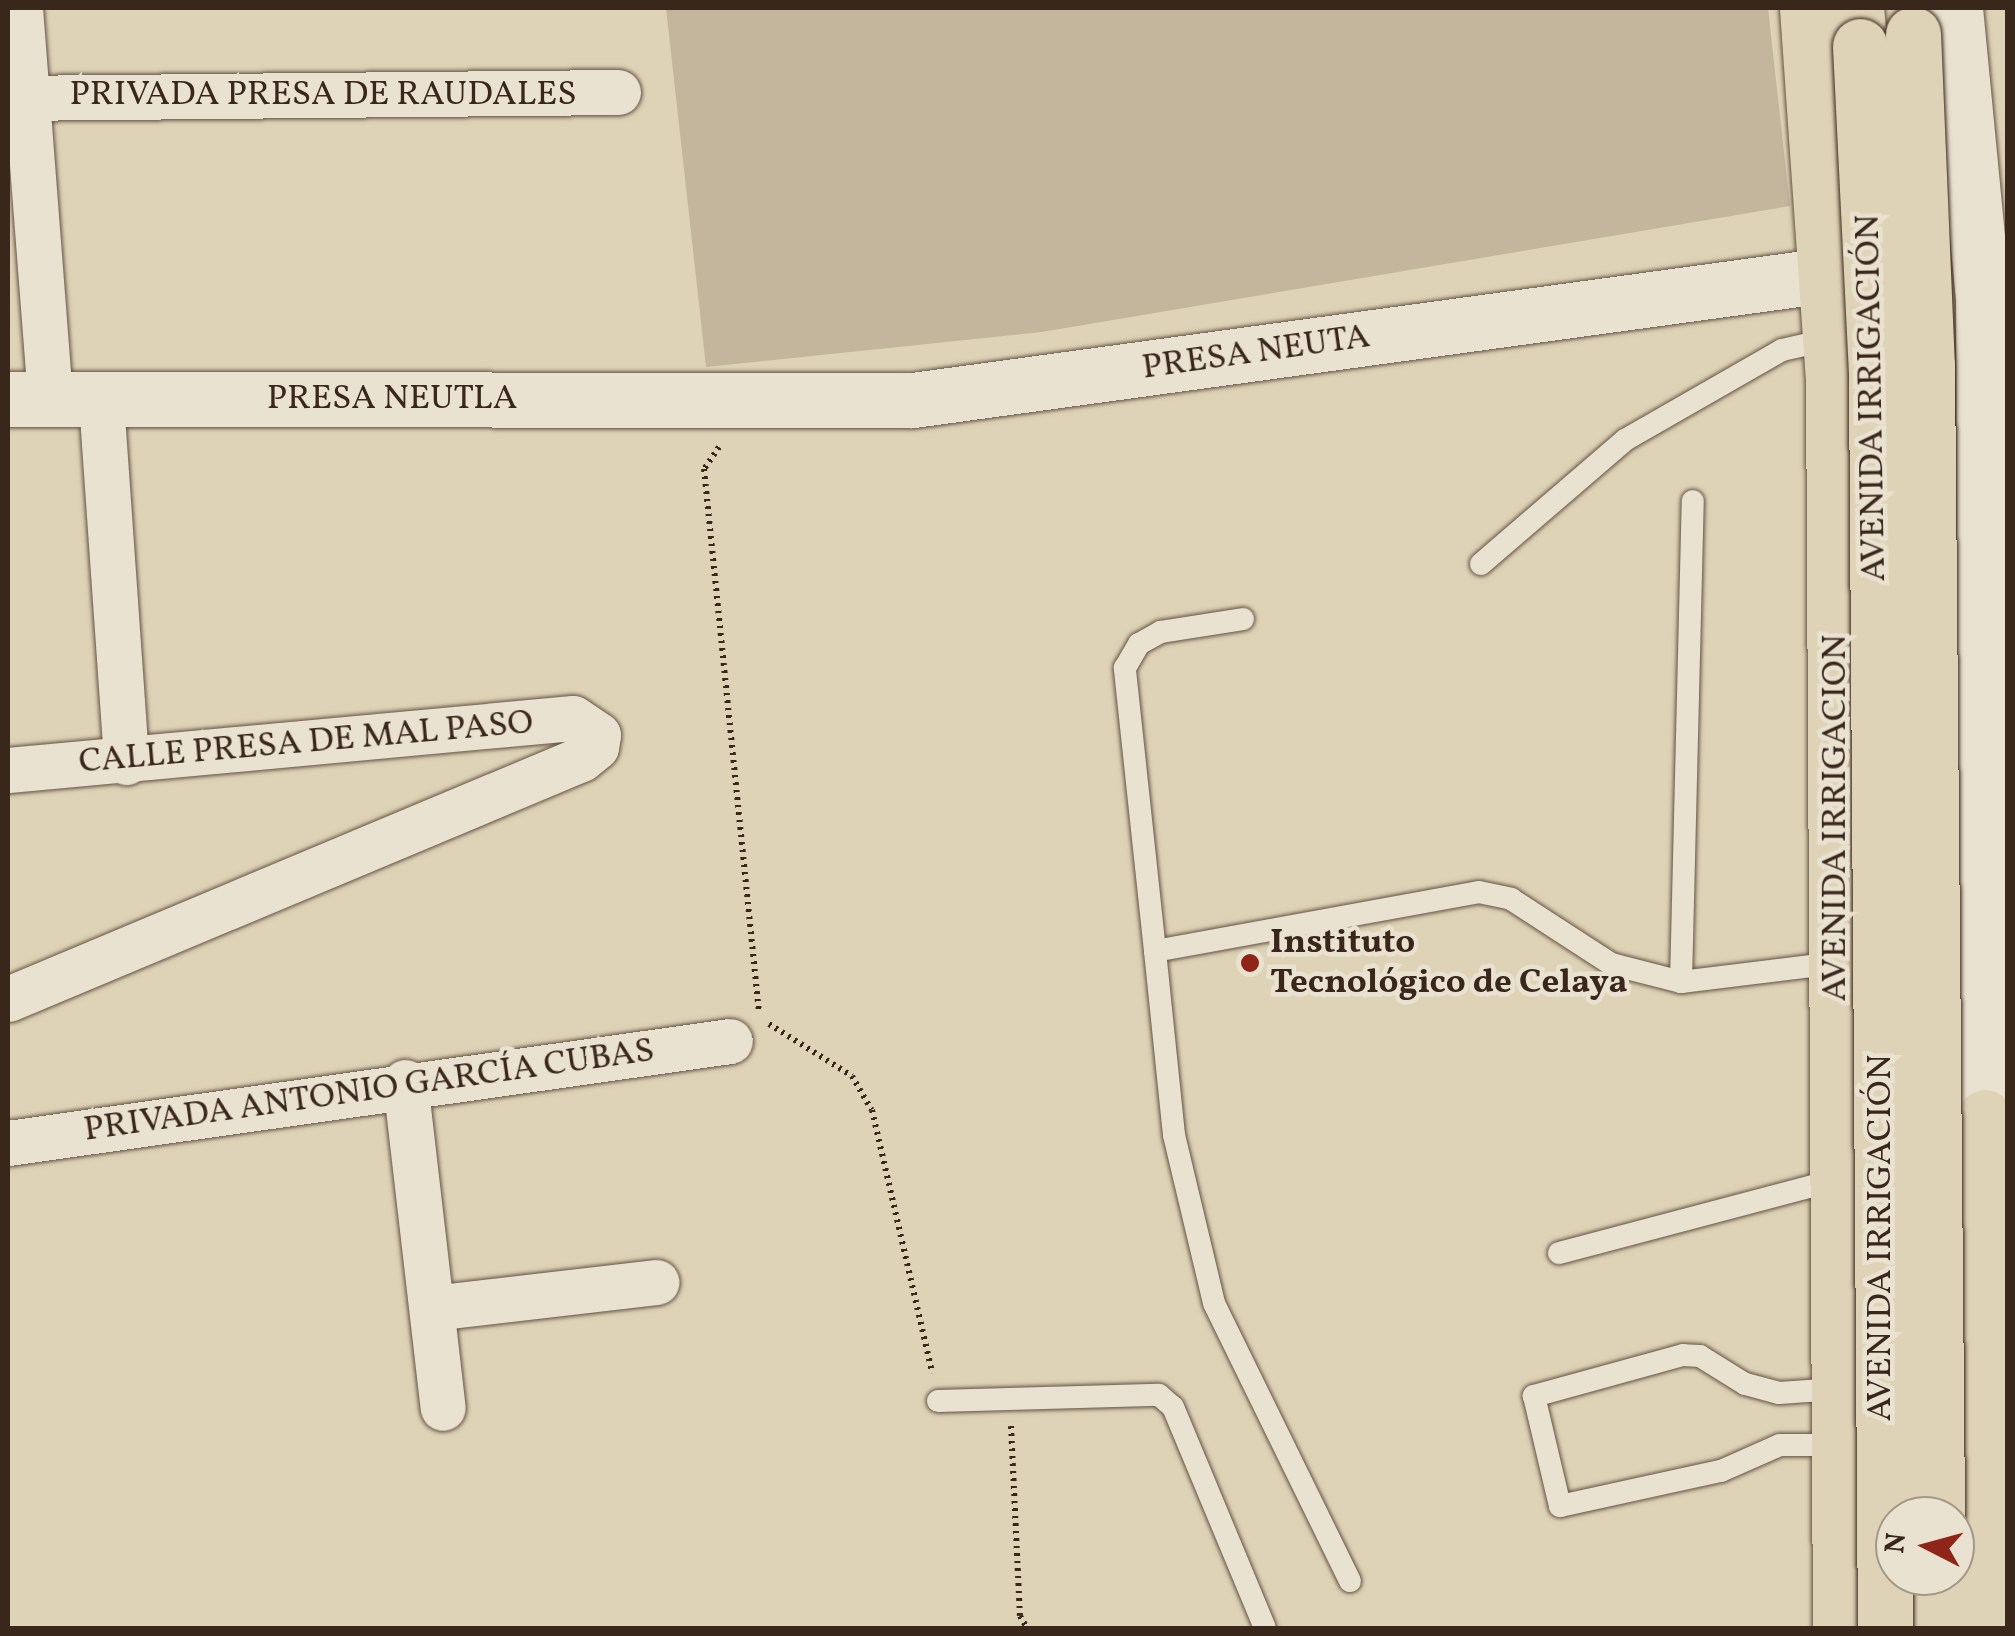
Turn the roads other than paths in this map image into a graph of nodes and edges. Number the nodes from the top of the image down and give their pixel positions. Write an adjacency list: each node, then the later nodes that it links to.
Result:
1 (20, 8): 6 (street)
2 (1808, 8): 7 (main road, AVENIDA IRRIGACION)
3 (1926, 16): 8 (street); 36 (main road, AVENIDA IRRIGACIÓN, bridge)
4 (1858, 27): 41 (main road, AVENIDA IRRIGACIÓN, bridge)
5 (618, 92): 6 (street, PRIVADA PRESA DE RAUDALES)
6 (18, 98): 11 (street)
7 (1827, 275): 9 (main road, AVENIDA IRRIGACION); 10 (street, PRESA NEUTA)
8 (1995, 319): 19 (street)
9 (1830, 340): 13 (lane); 17 (main road, AVENIDA IRRIGACION)
10 (682, 398): 11 (street, PRESA NEUTLA)
11 (53, 400): 15 (street)
12 (1693, 501): 21 (lane)
13 (1480, 564)
14 (1243, 619): 18 (lane)
15 (126, 762): 16 (street, CALLE PRESA DE MAL PASO); 22 (street, CALLE PRESA DE MAL PASO)
16 (8, 770)
17 (1836, 906): 19 (street); 20 (main road, AVENIDA IRRIGACION)
18 (1156, 951): 21 (lane); 37 (lane)
19 (1984, 955): 25 (street)
20 (1836, 963): 21 (lane); 27 (main road, AVENIDA IRRIGACION)
21 (1680, 982)
22 (8, 999)
23 (730, 1041): 24 (street, PRIVADA ANTONIO GARCÍA CUBAS)
24 (405, 1082): 26 (street, PRIVADA ANTONIO GARCÍA CUBAS); 31 (street)
25 (1996, 1116): 27 (main road); 28 (main road)
26 (8, 1142)
27 (1835, 1157): 29 (lane); 32 (main road, AVENIDA IRRIGACION)
28 (1998, 1203): 43 (main road)
29 (1559, 1253)
30 (656, 1282): 31 (street)
31 (432, 1308): 34 (street)
32 (1836, 1390): 35 (main road, AVENIDA IRRIGACION); 35 (lane)
33 (938, 1402): 39 (lane)
34 (443, 1408)
35 (1838, 1445): 40 (main road, AVENIDA IRRIGACION)
36 (1937, 1496)
37 (1350, 1581)
38 (1938, 1596): 42 (main road)
39 (1265, 1628)
40 (1840, 1628)
41 (1885, 1628)
42 (1938, 1628)
43 (1992, 1628)

